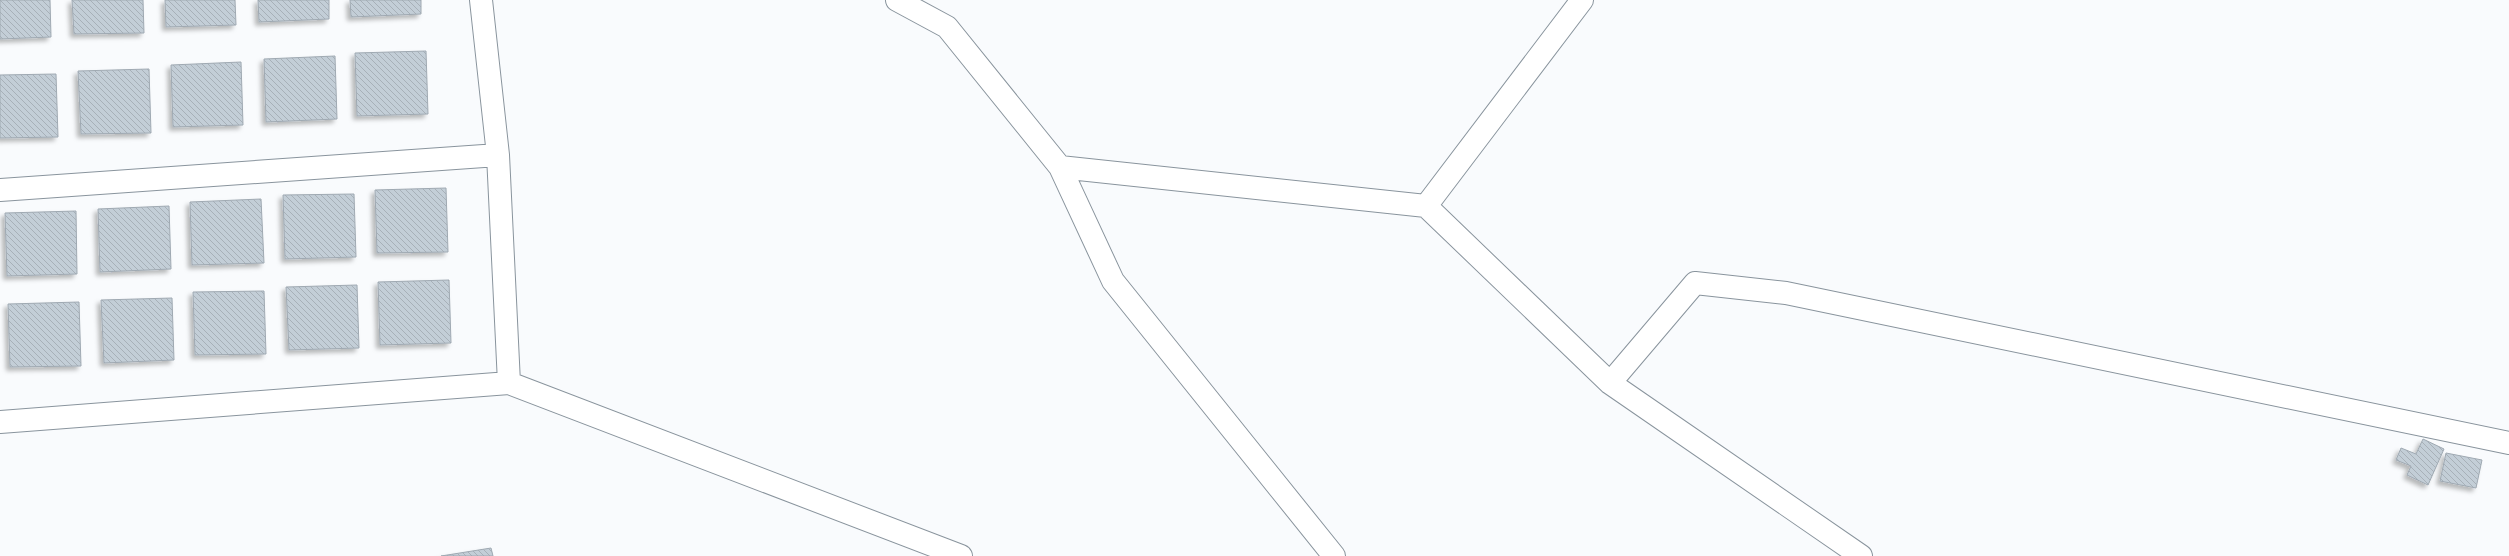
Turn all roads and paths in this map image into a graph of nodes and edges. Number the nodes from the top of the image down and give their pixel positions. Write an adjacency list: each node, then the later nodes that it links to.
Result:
1 (481, 0): 4 (street)
2 (897, 0): 5 (street)
3 (1582, 0): 7 (street)
4 (498, 155): 6 (street); 8 (street)
5 (1060, 167): 7 (street); 13 (street)
6 (0, 190)
7 (1426, 206): 9 (street)
8 (509, 383): 10 (street); 12 (street)
9 (1610, 383): 11 (street); 14 (street)
10 (0, 422)
11 (2509, 443)
12 (961, 556)
13 (1334, 556)
14 (1861, 556)

